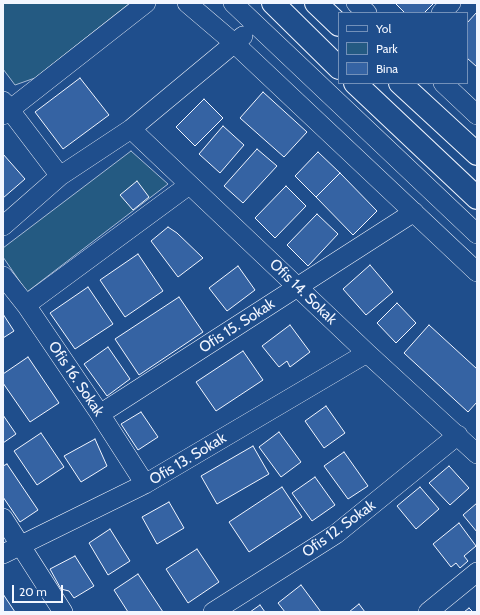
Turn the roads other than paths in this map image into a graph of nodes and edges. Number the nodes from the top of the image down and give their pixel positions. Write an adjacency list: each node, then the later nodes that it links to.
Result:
1 (146, 3): 17 (street)
2 (187, 3): 12 (street)
3 (233, 3): 11 (street)
4 (272, 3): 13 (highway)
5 (316, 3): 10 (highway)
6 (356, 3): 8 (street)
7 (451, 3): 9 (street)
8 (366, 12)
9 (442, 12)
10 (338, 24)
11 (256, 25): 12 (street); 26 (street)
12 (234, 43): 19 (street); 24 (street)
13 (338, 67)
14 (356, 84): 23 (highway)
15 (401, 84): 20 (highway)
16 (444, 84): 18 (street)
17 (5, 109): 21 (street)
18 (477, 115)
19 (131, 128): 21 (street); 22 (street, Ofis 14. Sokak)
20 (477, 154)
21 (60, 176): 25 (street)
22 (189, 186): 29 (street, Ofis 14. Sokak); 30 (street)
23 (477, 198)
24 (414, 212): 27 (street); 29 (street, Ofis 15. Sokak)
25 (3, 226)
26 (477, 234)
27 (477, 272)
28 (3, 276): 30 (street, Ofis 16. Sokak)
29 (298, 286): 31 (street, Ofis 14. Sokak); 32 (street, Ofis 15. Sokak)
30 (26, 305): 32 (street, Ofis 16. Sokak)
31 (367, 353): 33 (street, Ofis 14. Sokak); 35 (street, Ofis 13. Sokak)
32 (100, 414): 35 (street, Ofis 16. Sokak)
33 (458, 435): 34 (street, Ofis 14. Sokak); 41 (street, Ofis 12. Sokak)
34 (477, 454)
35 (145, 484): 37 (street, Ofis 13. Sokak)
36 (3, 518): 37 (street)
37 (22, 546): 38 (street, Ofis 13. Sokak); 40 (street)
38 (3, 554)
39 (477, 572): 42 (street)
40 (63, 612)
41 (213, 612)
42 (428, 612)

